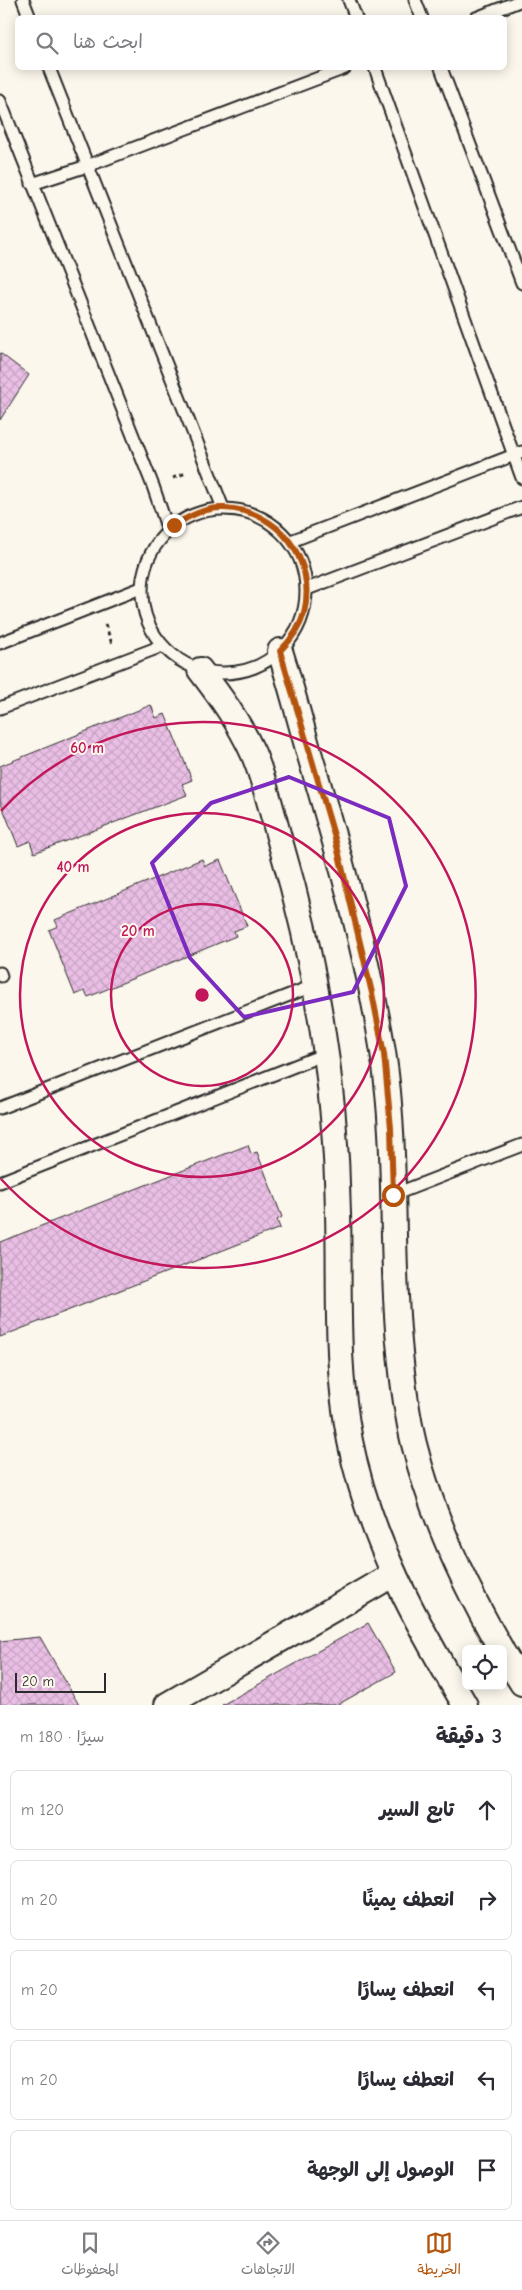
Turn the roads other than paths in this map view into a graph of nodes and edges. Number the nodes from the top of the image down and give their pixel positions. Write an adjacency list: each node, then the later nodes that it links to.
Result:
1 (23, 0): 5 (lane)
2 (349, 0): 6 (lane)
3 (415, 0): 7 (lane)
4 (522, 0): 8 (lane)
5 (29, 15)
6 (355, 15)
7 (421, 15)
8 (484, 15)
9 (50, 70): 14 (lane)
10 (340, 70): 14 (lane)
11 (376, 70): 17 (lane)
12 (442, 70): 16 (lane)
13 (0, 101): 15 (lane)
14 (87, 166): 15 (lane); 20 (lane)
15 (32, 184): 21 (lane)
16 (522, 283)
17 (518, 454): 18 (lane); 22 (lane)
18 (522, 478)
19 (522, 507): 24 (lane)
20 (223, 508): 21 (lane); 22 (lane)
21 (168, 530): 23 (lane)
22 (291, 541): 24 (lane)
23 (142, 588): 25 (lane); 26 (lane)
24 (307, 589): 27 (lane)
25 (0, 643)
26 (162, 646): 28 (lane); 29 (lane)
27 (280, 651): 28 (lane); 35 (street)
28 (200, 670): 30 (street)
29 (0, 708)
30 (315, 985): 31 (street); 32 (lane)
31 (325, 1054): 34 (lane); 36 (street)
32 (0, 1108)
33 (522, 1145): 35 (lane)
34 (0, 1182)
35 (393, 1195): 37 (street)
36 (394, 1574): 40 (street); 41 (street)
37 (499, 1645)
38 (507, 1659): 39 (street)
39 (522, 1683)
40 (167, 1705)
41 (465, 1705)

